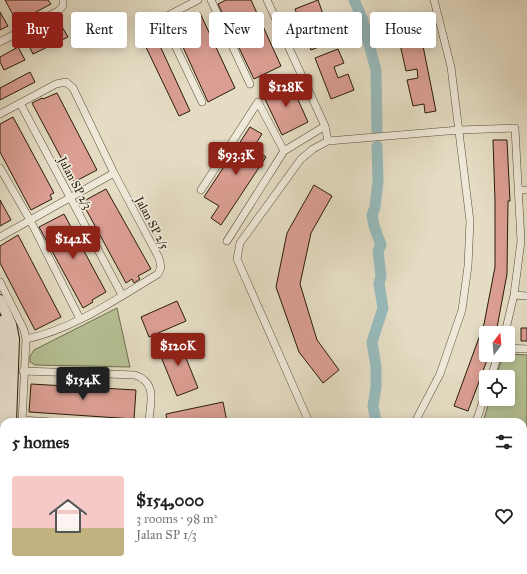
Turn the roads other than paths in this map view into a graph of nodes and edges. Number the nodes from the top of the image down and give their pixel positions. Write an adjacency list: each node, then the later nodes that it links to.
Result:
1 (198, 0): 6 (street)
2 (211, 0): 9 (street)
3 (267, 0): 13 (street)
4 (434, 0): 14 (street)
5 (63, 3): 7 (street)
6 (174, 12)
7 (0, 42)
8 (176, 48): 10 (street)
9 (250, 84)
10 (202, 102)
11 (20, 103): 12 (street); 18 (street, Jalan SP 2/5); 22 (street, Jalan SP 2/3)
12 (0, 114)
13 (326, 126): 15 (street); 16 (street)
14 (459, 130): 15 (street); 20 (street); 46 (street)
15 (328, 141): 45 (street)
16 (284, 151): 19 (street); 25 (street)
17 (0, 168): 23 (street)
18 (114, 173): 22 (street); 28 (street, Jalan SP 2/5)
19 (201, 190)
20 (518, 190): 21 (street); 26 (street)
21 (527, 190)
22 (71, 198): 23 (street); 28 (street, Jalan SP 2/3)
23 (30, 220): 24 (street); 32 (street)
24 (0, 237)
25 (227, 241)
26 (524, 242): 29 (street)
27 (0, 282): 35 (street)
28 (122, 295): 32 (street, Jalan SP 2/5)
29 (514, 295): 30 (street); 34 (street)
30 (527, 296)
31 (0, 300): 39 (street)
32 (80, 319): 35 (street, Jalan SP 2/5)
33 (0, 321): 39 (street)
34 (507, 326)
35 (26, 339): 38 (street)
36 (515, 348): 37 (street)
37 (527, 349)
38 (23, 371): 43 (street); 44 (street)
39 (6, 393): 41 (street); 42 (street)
40 (481, 406): 47 (street)
41 (3, 418)
42 (17, 418)
43 (18, 418)
44 (149, 418)
45 (307, 418)
46 (417, 418)
47 (477, 418)

